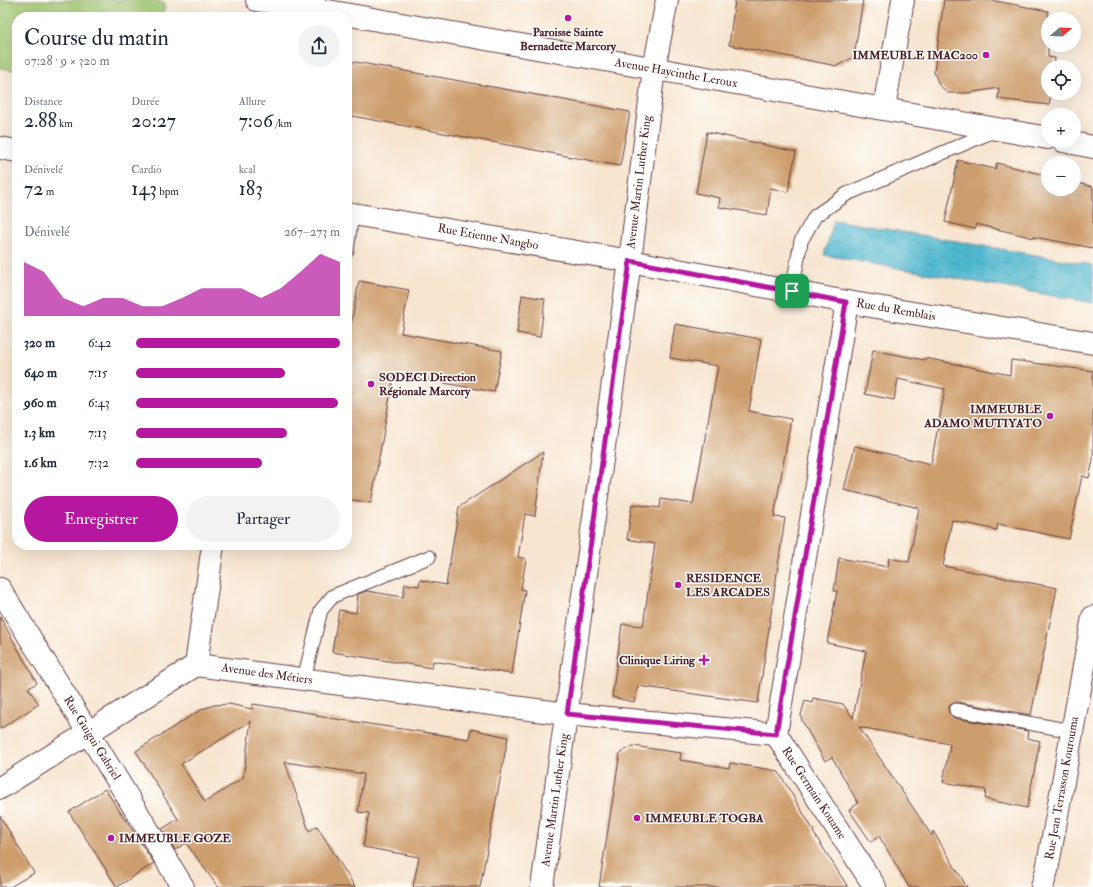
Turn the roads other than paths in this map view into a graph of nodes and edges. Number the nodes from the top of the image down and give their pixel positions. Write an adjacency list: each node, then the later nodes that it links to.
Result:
1 (257, 0): 4 (street, Avenue Haycinthe Leroux)
2 (667, 0): 7 (street, Avenue Martin Luther King)
3 (903, 0): 8 (street)
4 (293, 7): 5 (street, Avenue Haycinthe Leroux)
5 (322, 12)
6 (352, 17): 7 (street, Avenue Haycinthe Leroux)
7 (654, 69): 8 (street, Avenue Haycinthe Leroux); 16 (street, Avenue Martin Luther King)
8 (884, 108): 9 (street, Avenue Haycinthe Leroux)
9 (998, 129): 10 (street, Avenue Haycinthe Leroux); 17 (lane)
10 (1041, 137)
11 (1081, 145): 12 (street)
12 (1093, 147)
13 (0, 148): 14 (street)
14 (12, 150)
15 (352, 214): 16 (street, Rue Etienne Nangbo)
16 (630, 261): 17 (street, Rue du Remblais); 27 (street, Avenue Martin Luther King)
17 (792, 291): 18 (street, Rue du Remblais)
18 (846, 302): 19 (street, Rue du Remblais); 30 (street)
19 (1093, 343)
20 (212, 550): 24 (street)
21 (429, 557): 25 (lane)
22 (0, 589): 29 (street, Rue Guigui Gabriel)
23 (1093, 617): 28 (street, Rue Jean Terrasson Kourouma)
24 (196, 665): 25 (street, Avenue des Métiers); 29 (street)
25 (304, 679): 27 (street, Avenue des Métiers)
26 (956, 710): 28 (lane)
27 (567, 714): 30 (street, Rue Germain Kouame); 33 (street, Avenue Martin Luther King)
28 (1072, 731): 35 (street, Rue Jean Terrasson Kourouma)
29 (88, 732): 31 (street); 32 (street, Rue Guigui Gabriel)
30 (776, 734): 34 (street, Rue Germain Kouame)
31 (0, 788)
32 (183, 887)
33 (542, 887)
34 (875, 887)
35 (1042, 887)

